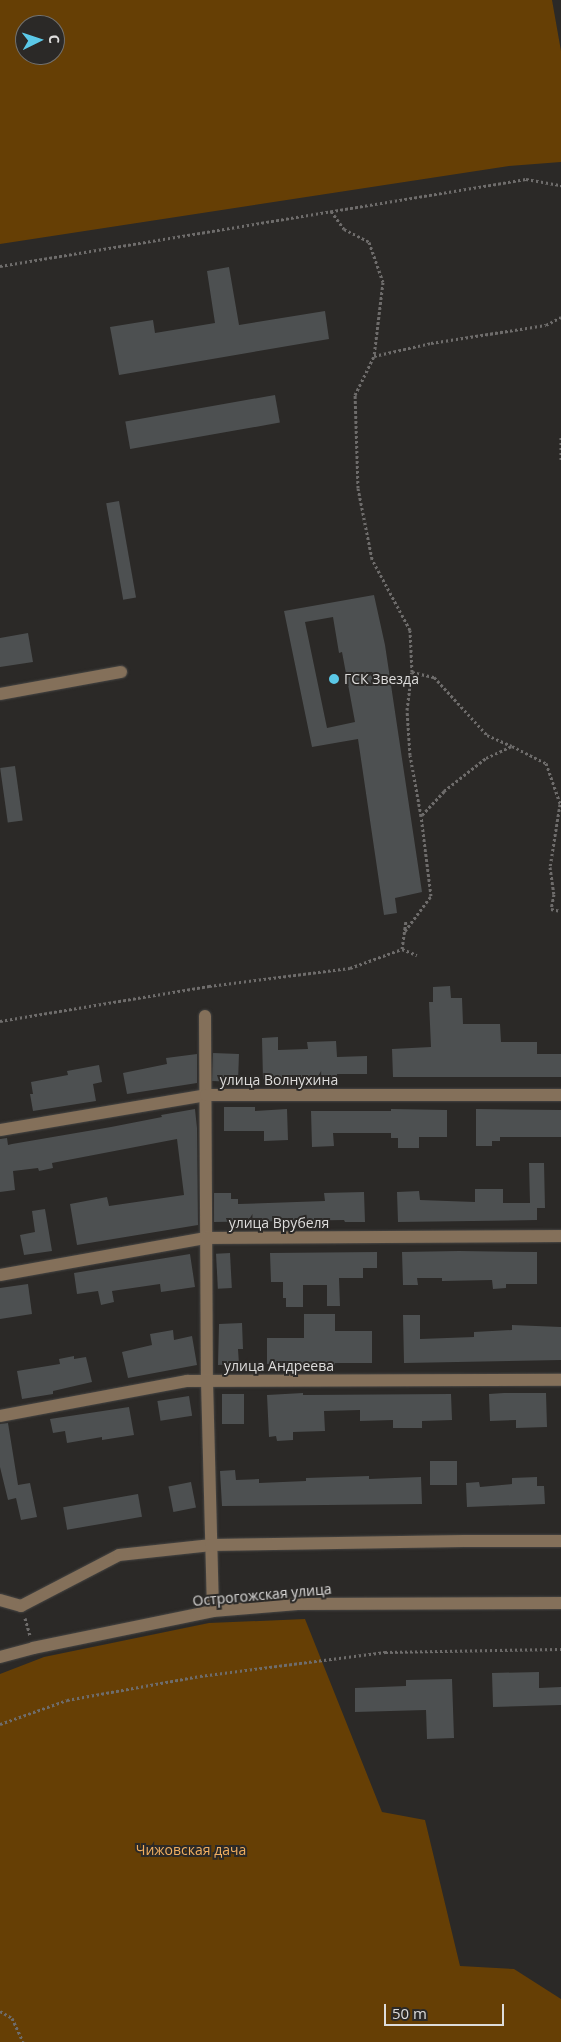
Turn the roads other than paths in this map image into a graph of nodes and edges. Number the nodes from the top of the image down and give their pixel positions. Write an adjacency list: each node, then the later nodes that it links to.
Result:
1 (120, 672): 2 (street)
2 (0, 694)
3 (206, 1016): 4 (street)
4 (206, 1095): 5 (street, улица Волнухина); 6 (street, улица Волнухина); 8 (street)
5 (561, 1095)
6 (0, 1130)
7 (561, 1236): 8 (street, улица Врубеля)
8 (206, 1238): 9 (street, улица Врубеля); 11 (street)
9 (0, 1275)
10 (561, 1380): 11 (street, улица Андреева)
11 (207, 1381): 12 (street, улица Андреева); 14 (street)
12 (0, 1416)
13 (561, 1541): 14 (street)
14 (211, 1545): 15 (street); 17 (street)
15 (0, 1600)
16 (561, 1603): 17 (street, Острогожская улица)
17 (213, 1611): 18 (street, Острогожская улица)
18 (0, 1657)

